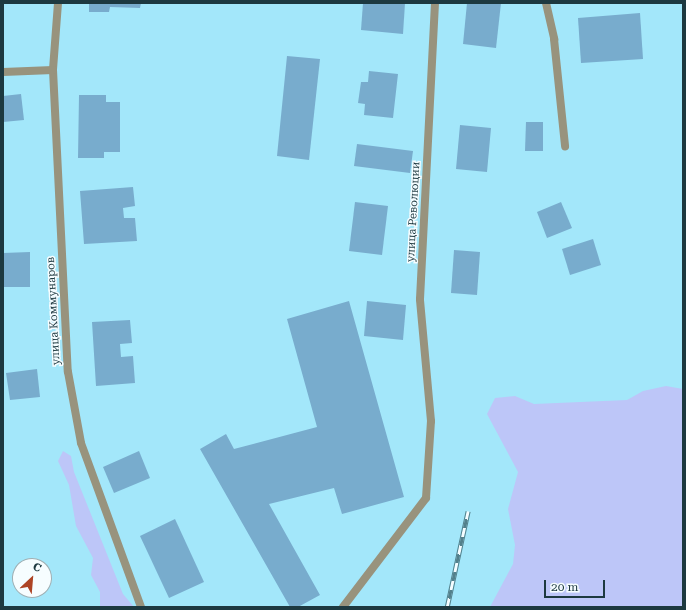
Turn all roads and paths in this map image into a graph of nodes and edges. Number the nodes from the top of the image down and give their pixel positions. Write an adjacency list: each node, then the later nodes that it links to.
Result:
1 (58, 3): 4 (street, улица Коммунаров)
2 (435, 3): 8 (street, улица Революции)
3 (546, 3): 6 (street)
4 (53, 70): 5 (street); 7 (street, улица Коммунаров)
5 (3, 72)
6 (565, 146)
7 (141, 607)
8 (343, 607)

